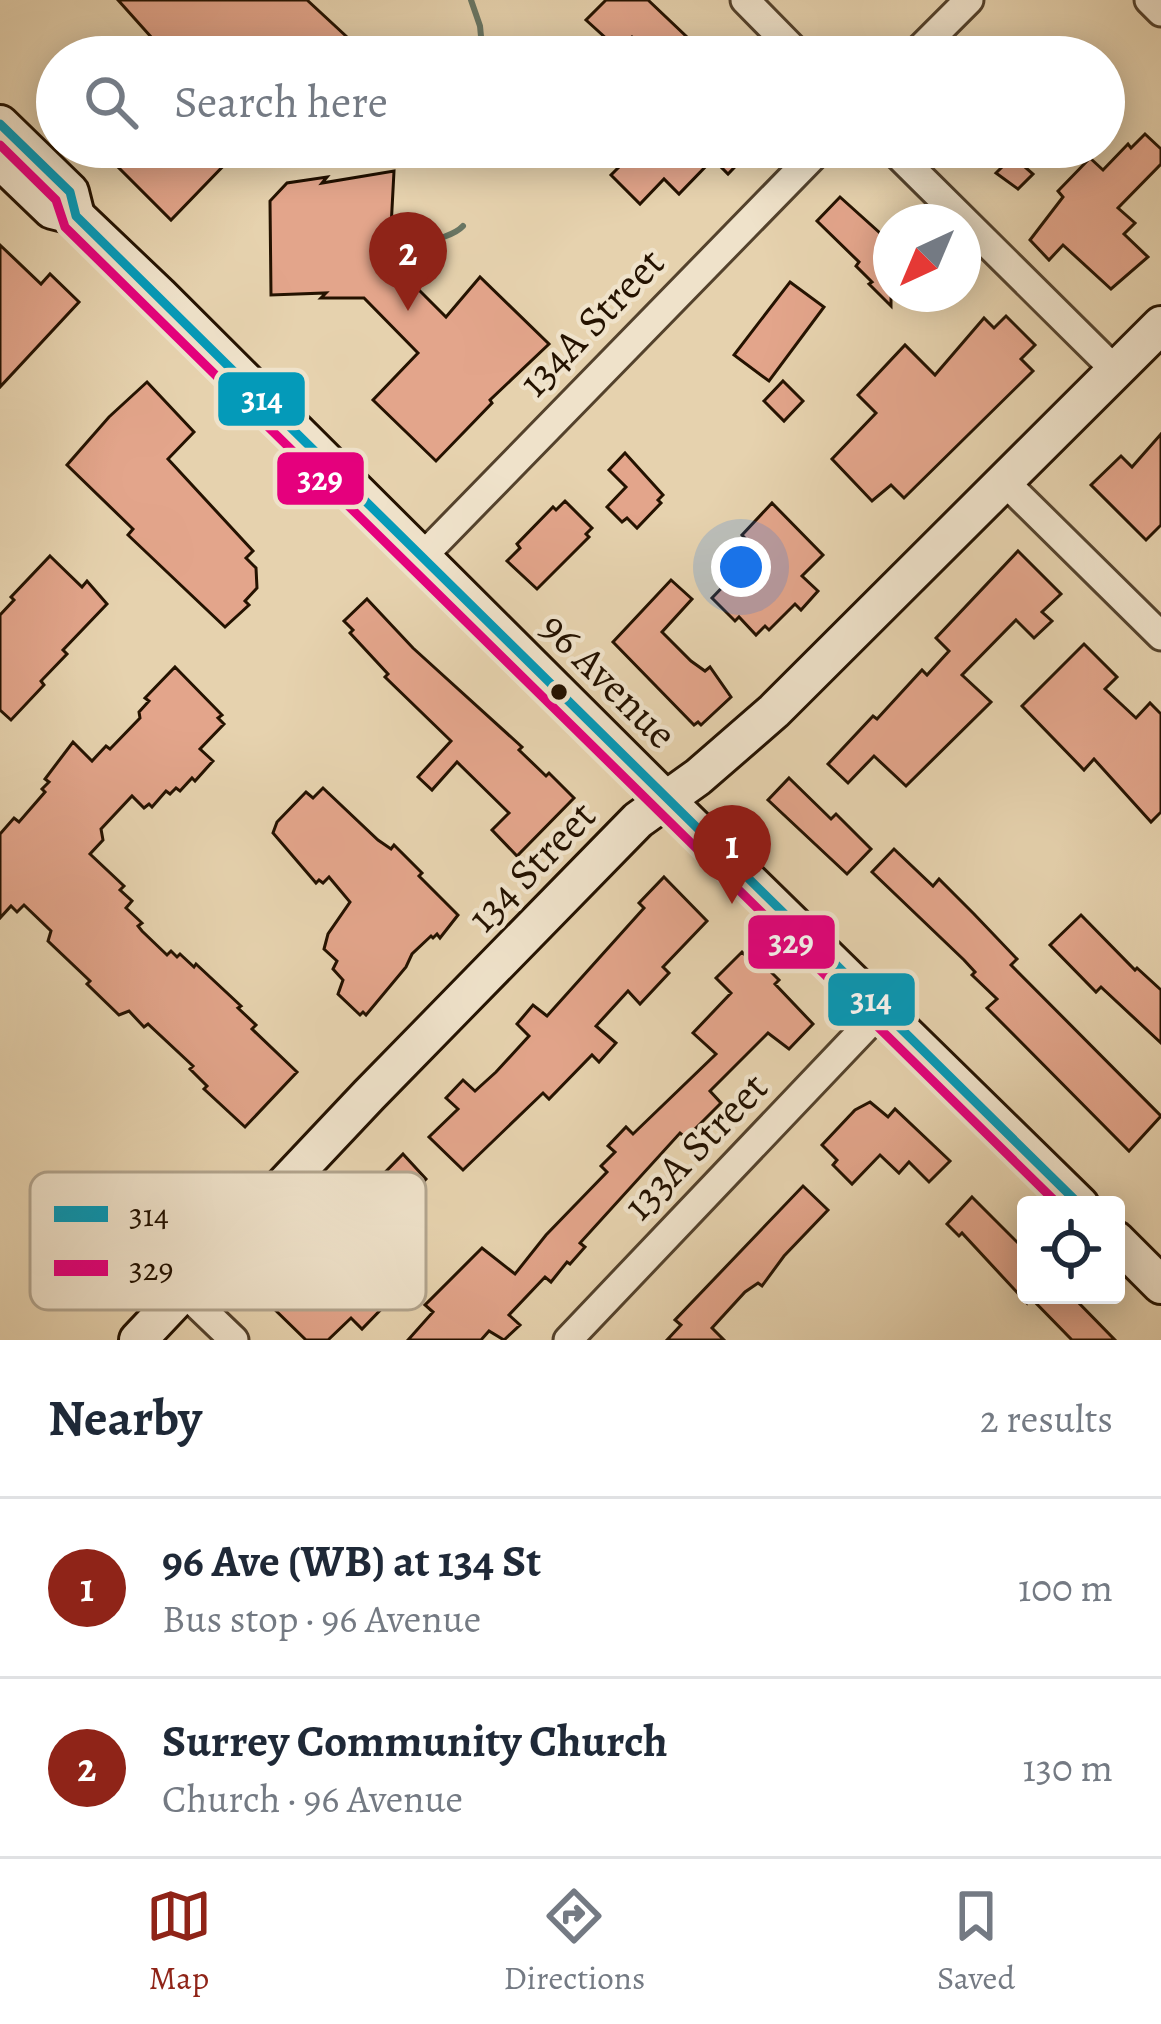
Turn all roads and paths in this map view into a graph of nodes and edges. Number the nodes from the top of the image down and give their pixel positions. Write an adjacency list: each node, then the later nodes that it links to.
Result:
1 (745, 0): 5 (street)
2 (969, 0): 6 (street)
3 (1149, 0): 4 (street)
4 (1161, 12)
5 (780, 36)
6 (933, 36)
7 (0, 124): 8 (main road, 96 Avenue)
8 (36, 159)
9 (0, 160): 13 (main road, 96 Avenue)
10 (45, 168): 13 (main road, 96 Avenue)
11 (802, 168): 17 (street, 134A Street)
12 (911, 168): 15 (street)
13 (76, 216): 17 (main road, 96 Avenue)
14 (1161, 325): 15 (main road, 134 Street)
15 (1115, 370): 16 (main road, 134 Street)
16 (1006, 483): 18 (street); 19 (main road, 134 Street)
17 (422, 557): 19 (main road, 96 Avenue)
18 (1161, 636)
19 (666, 800): 20 (main road, 96 Avenue); 21 (main road, 134 Street)
20 (882, 1010): 22 (main road, 96 Avenue); 29 (street, 133A Street)
21 (297, 1172)
22 (1071, 1196)
23 (1125, 1249): 24 (main road)
24 (1161, 1285)
25 (167, 1310): 27 (main road, 134 Street)
26 (202, 1310): 28 (street)
27 (139, 1340)
28 (233, 1340)
29 (568, 1340)

